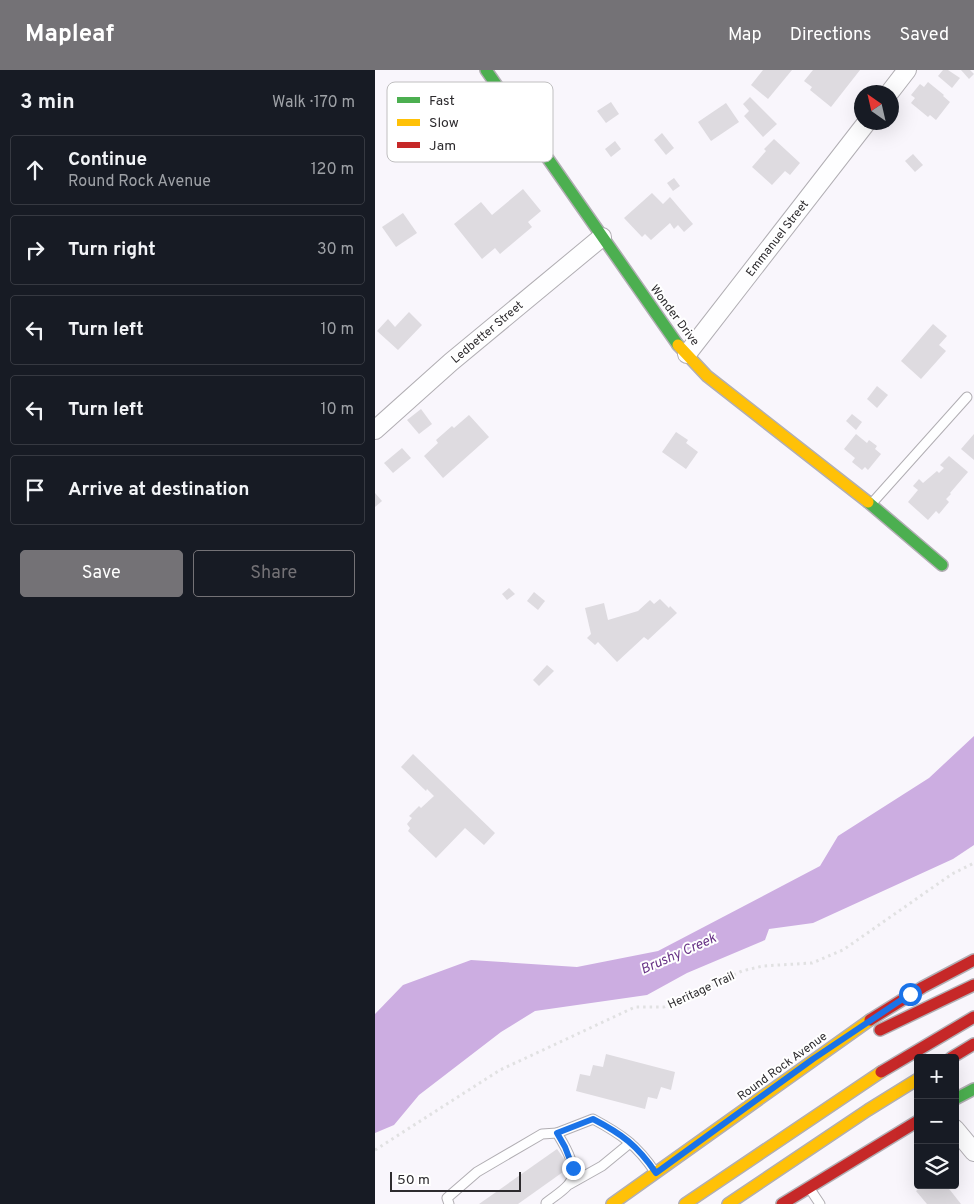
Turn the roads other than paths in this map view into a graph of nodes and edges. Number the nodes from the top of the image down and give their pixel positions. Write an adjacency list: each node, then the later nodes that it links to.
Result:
1 (486, 70): 3 (main road, Wonder Drive)
2 (907, 70): 4 (street)
3 (494, 82)
4 (895, 85)
5 (861, 130): 8 (street, Emmanuel Street)
6 (550, 162): 7 (main road, Wonder Drive)
7 (602, 237): 8 (main road, Wonder Drive); 10 (street, Ledbetter Street)
8 (687, 354): 11 (main road, Wonder Drive)
9 (967, 397): 11 (lane)
10 (375, 430)
11 (871, 504): 12 (main road, Wonder Drive)
12 (941, 565)
13 (974, 960): 18 (main road, Round Rock Avenue)
14 (974, 985): 18 (main road)
15 (974, 1017): 33 (main road)
16 (974, 1044): 17 (main road)
17 (958, 1054)
18 (813, 1059): 27 (main road, Round Rock Avenue)
19 (914, 1081): 34 (main road)
20 (974, 1089): 21 (main road)
21 (959, 1097)
22 (914, 1123): 29 (main road)
23 (557, 1133): 25 (lane); 28 (lane); 30 (lane)
24 (959, 1134): 26 (street)
25 (630, 1143): 27 (lane); 28 (lane)
26 (974, 1152)
27 (656, 1173): 32 (main road, Round Rock Avenue)
28 (570, 1184): 31 (lane)
29 (809, 1187): 35 (main road); 36 (lane)
30 (449, 1204)
31 (545, 1204)
32 (612, 1204)
33 (685, 1204)
34 (728, 1204)
35 (782, 1204)
36 (820, 1204)

